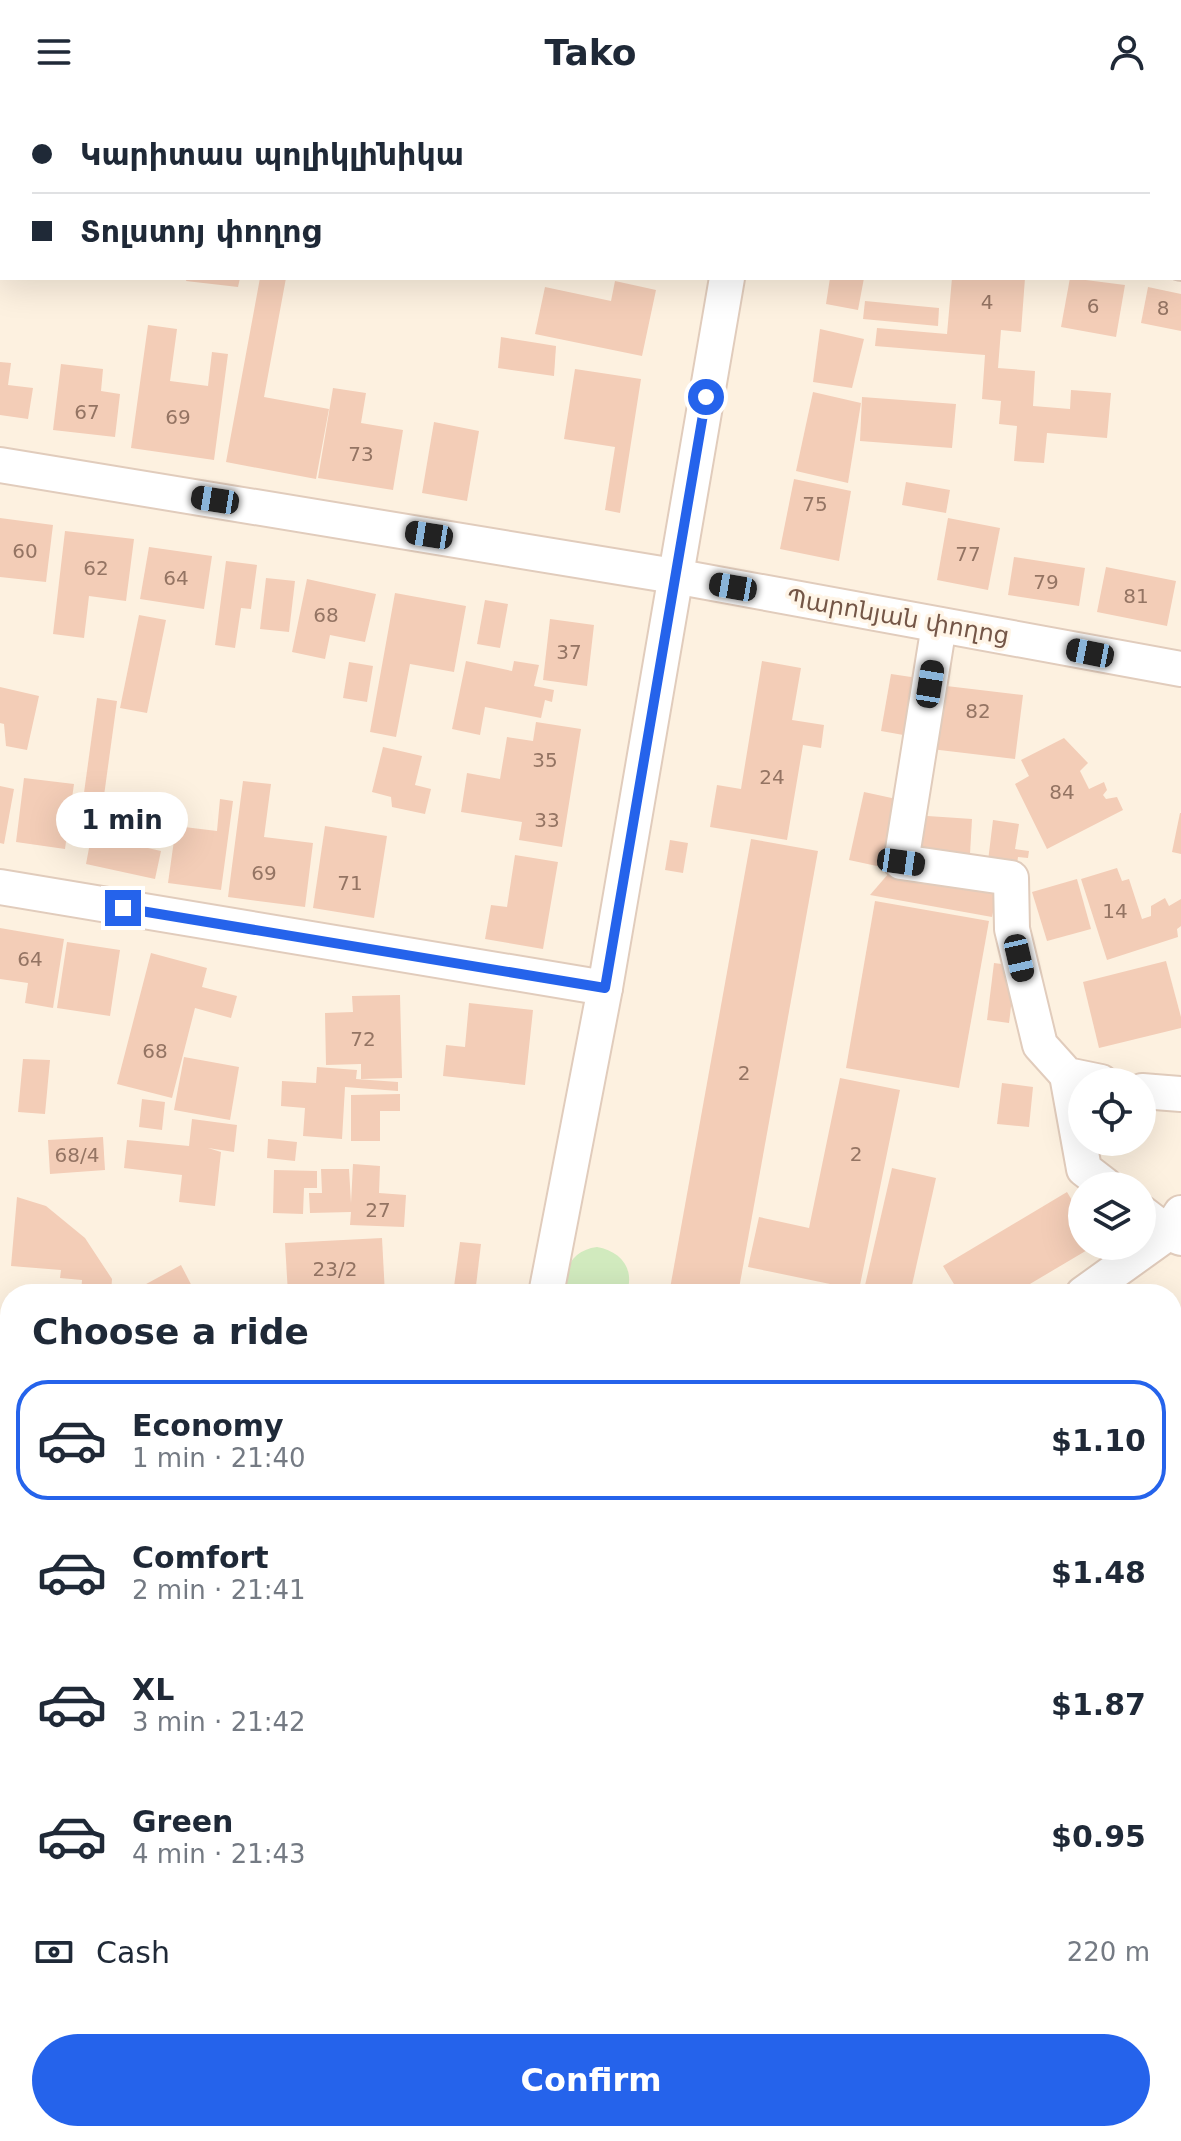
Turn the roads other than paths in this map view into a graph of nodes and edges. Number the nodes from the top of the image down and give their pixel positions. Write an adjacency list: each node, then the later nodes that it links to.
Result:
1 (727, 280): 3 (street)
2 (0, 465): 3 (street, Պարոնյան փողոց)
3 (674, 576): 4 (street, Պարոնյան փողոց); 7 (street)
4 (939, 625): 5 (street, Պարոնյան փողոց); 8 (street)
5 (1181, 669)
6 (1, 889): 7 (street)
7 (605, 988): 13 (street)
8 (1067, 1075): 11 (street)
9 (1156, 1092): 10 (street)
10 (1181, 1094)
11 (1088, 1172)
12 (1168, 1224): 14 (street)
13 (548, 1284)
14 (1095, 1284)

